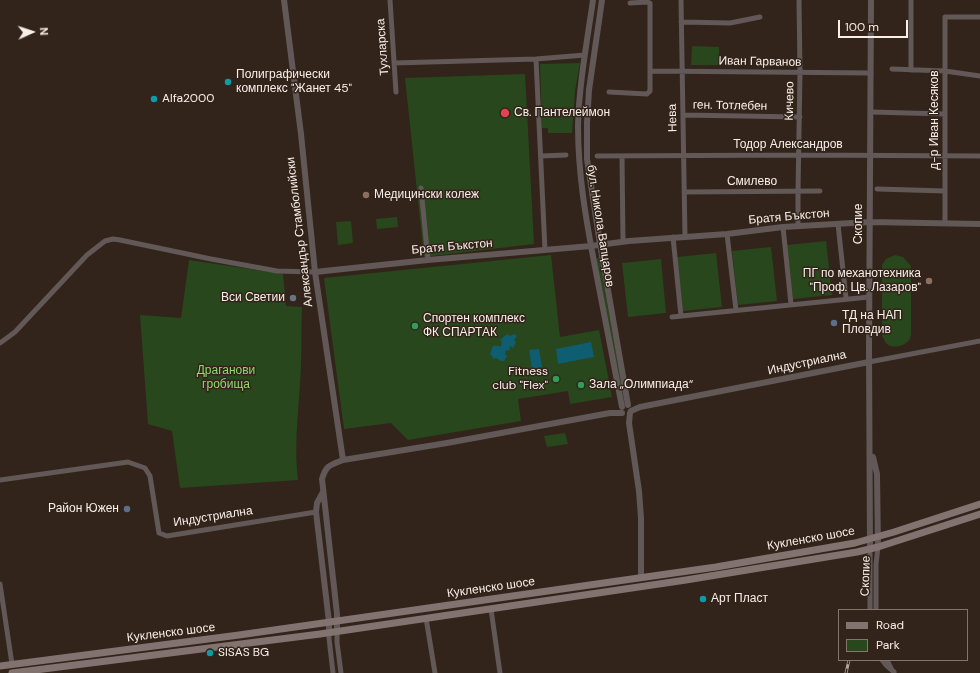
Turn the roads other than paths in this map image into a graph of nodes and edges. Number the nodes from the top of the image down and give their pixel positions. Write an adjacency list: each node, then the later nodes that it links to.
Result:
1 (284, 0): 59 (street, Александър Стамболийски)
2 (390, 0): 15 (street, Тухларска)
3 (593, 0): 13 (street, бул. Никола Вапцаров)
4 (602, 0): 55 (street, бул. Никола Вапцаров)
5 (681, 0): 12 (street, Нева)
6 (800, 0): 20 (street, Кичево)
7 (871, 0): 22 (street, Скопие)
8 (911, 0): 17 (street)
9 (630, 3): 18 (street)
10 (760, 17): 12 (street)
11 (980, 17): 21 (street, д-р Иван Кесяков)
12 (681, 22): 19 (street, Нева)
13 (585, 55): 14 (street); 56 (street, бул. Никола Вапцаров)
14 (536, 59): 15 (street); 33 (street)
15 (394, 63): 24 (street, Тухларска)
16 (892, 70): 17 (street)
17 (911, 70): 21 (street)
18 (650, 71): 19 (street, Иван Гарванов); 25 (street)
19 (682, 71): 20 (street, Иван Гарванов); 28 (street, Нева)
20 (800, 72): 22 (street, Иван Гарванов); 29 (street, Кичево)
21 (945, 72): 23 (street); 27 (street, д-р Иван Кесяков)
22 (871, 73): 26 (street, Скопие)
23 (980, 76)
24 (396, 92)
25 (609, 92)
26 (871, 112): 27 (street); 36 (street, Скопие)
27 (945, 114): 37 (street, д-р Иван Кесяков)
28 (683, 115): 29 (street, ген. Тотлебен); 31 (street, Нева)
29 (800, 117): 32 (street, Кичево)
30 (566, 155): 33 (street)
31 (684, 155): 32 (street, Тодор Александров); 35 (street, Тодор Александров); 42 (street, Нева)
32 (798, 155): 36 (street, Тодор Александров); 43 (street, Кичево)
33 (541, 156): 57 (street)
34 (597, 156): 35 (street, Тодор Александров)
35 (622, 156): 54 (street)
36 (870, 156): 37 (street, Тодор Александров); 45 (street, Скопие)
37 (946, 156): 38 (street, Тодор Александров); 41 (street, д-р Иван Кесяков)
38 (980, 156)
39 (421, 188): 58 (street)
40 (877, 189): 41 (street)
41 (945, 191): 46 (street, д-р Иван Кесяков)
42 (684, 192): 43 (street, Смилево); 53 (street, Нева)
43 (798, 192): 44 (street, Смилево); 49 (street, Кичево)
44 (820, 192)
45 (870, 222): 46 (street, Братя Бъкстон); 47 (street, Братя Бъкстон); 60 (street, Скопие)
46 (945, 223): 48 (street, Братя Бъкстон)
47 (838, 224): 49 (street, Братя Бъкстон); 61 (street)
48 (980, 224)
49 (798, 226): 50 (street, Братя Бъкстон)
50 (783, 227): 51 (street, Братя Бъкстон); 62 (street)
51 (727, 234): 53 (street, Братя Бъкстон); 63 (street)
52 (673, 237): 53 (street, Братя Бъкстон); 54 (street, Братя Бъкстон); 64 (street)
53 (685, 237)
54 (623, 242): 55 (street, Братя Бъкстон)
55 (600, 244): 56 (street, Братя Бъкстон); 69 (street, бул. Никола Вапцаров)
56 (591, 246): 57 (street, Братя Бъкстон); 69 (street, бул. Никола Вапцаров)
57 (546, 250): 58 (street, Братя Бъкстон)
58 (428, 260): 59 (street, Братя Бъкстон)
59 (315, 272): 67 (street); 71 (street, Александър Стамболийски)
60 (869, 296): 61 (street); 68 (street, Скопие)
61 (846, 298): 62 (street)
62 (791, 304): 63 (street)
63 (736, 310): 64 (street)
64 (681, 316): 65 (street)
65 (672, 317)
66 (980, 341): 68 (street, Индустриална)
67 (0, 343)
68 (869, 362): 69 (street, Индустриална); 70 (street, Скопие)
69 (626, 410): 71 (street, Индустриална); 81 (street, бул. Никола Вапцаров)
70 (870, 448): 77 (street, Скопие); 78 (street, Скопие)
71 (342, 460): 73 (street, Индустриална)
72 (0, 480): 75 (street, Индустриална)
73 (323, 492): 75 (street, Индустриална); 86 (street, Индустриална)
74 (980, 504): 77 (main road, Кукленско шосе)
75 (316, 512): 87 (street, Индустриална)
76 (980, 514): 79 (main road, Кукленско шосе)
77 (878, 537): 78 (main road, Кукленско шосе); 79 (street, Скопие)
78 (870, 539): 80 (street, Скопие); 81 (main road, Кукленско шосе)
79 (878, 547): 80 (main road, Кукленско шосе); 84 (street, Скопие)
80 (870, 549): 83 (main road, Кукленско шосе); 84 (street)
81 (641, 577): 86 (main road, Кукленско шосе)
82 (0, 584): 92 (street)
83 (491, 608): 85 (main road, Кукленско шосе); 98 (street)
84 (873, 609)
85 (426, 618): 88 (main road, Кукленско шосе); 97 (street)
86 (337, 621): 87 (main road, Кукленско шосе); 88 (street, Индустриална)
87 (330, 622): 89 (street, Индустриална); 92 (main road, Кукленско шосе)
88 (337, 631): 89 (main road, Кукленско шосе); 96 (street)
89 (329, 632): 94 (main road, Кукленско шосе); 95 (street)
90 (883, 661): 91 (street)
91 (888, 661)
92 (12, 664): 93 (main road, Кукленско шосе)
93 (0, 666)
94 (12, 673)
95 (333, 673)
96 (341, 673)
97 (435, 673)
98 (500, 673)

